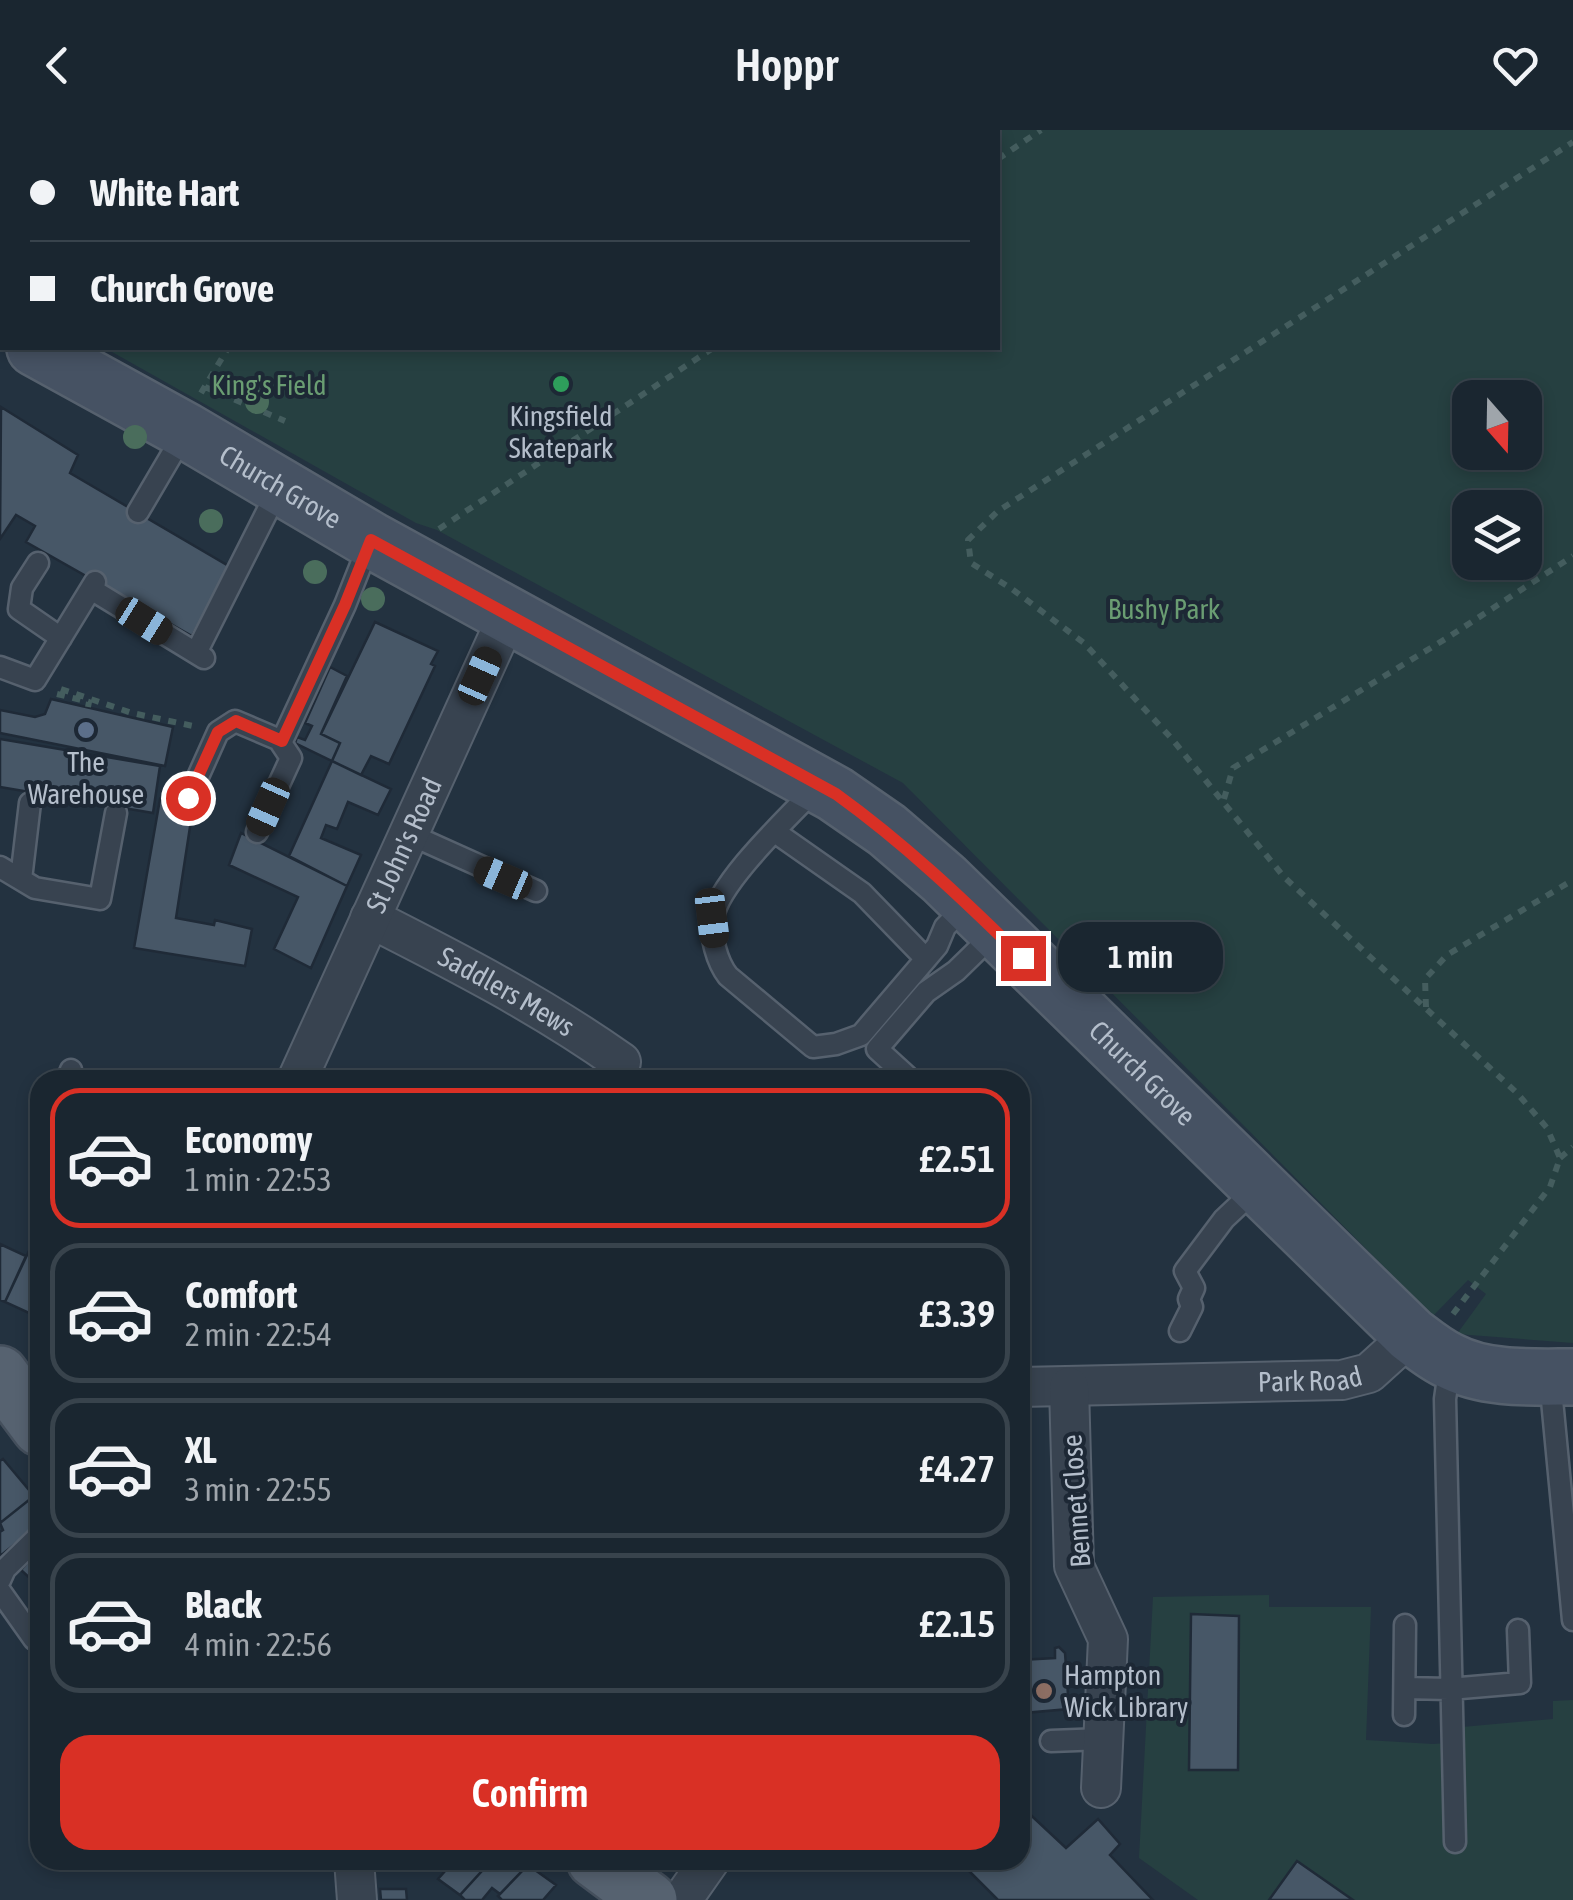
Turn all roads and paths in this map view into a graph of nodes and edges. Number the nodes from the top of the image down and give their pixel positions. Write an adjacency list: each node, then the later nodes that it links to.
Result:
1 (1041, 130): 3 (path)
2 (1573, 142): 21 (path)
3 (1000, 158)
4 (40, 350): 6 (main road, Church Grove)
5 (709, 350): 10 (path)
6 (195, 409): 7 (path); 8 (main road, Church Grove); 9 (lane)
7 (285, 421)
8 (280, 486): 10 (main road, Church Grove); 14 (lane)
9 (138, 512)
10 (393, 553): 13 (main road, Church Grove); 18 (lane)
11 (1573, 556): 21 (path)
12 (38, 563): 14 (lane)
13 (509, 613): 19 (main road, Church Grove); 26 (street, St John's Road)
14 (61, 638): 15 (lane)
15 (0, 666)
16 (88, 707): 17 (path)
17 (218, 732): 18 (lane); 20 (lane)
18 (282, 741): 24 (lane)
19 (820, 784): 25 (lane); 32 (main road, Church Grove)
20 (188, 798)
21 (1223, 800): 34 (path)
22 (30, 803): 28 (lane)
23 (116, 813): 28 (lane)
24 (258, 832)
25 (776, 832): 33 (lane); 33 (lane)
26 (408, 834): 30 (lane); 31 (street, St John's Road)
27 (0, 868): 28 (lane)
28 (21, 879)
29 (1573, 880): 34 (path)
30 (536, 892)
31 (370, 918): 35 (street, St John's Road); 36 (street, Saddlers Mews)
32 (983, 918): 33 (lane); 37 (lane); 40 (main road, Church Grove)
33 (926, 959)
34 (1426, 1008): 39 (path)
35 (302, 1070)
36 (618, 1070)
37 (900, 1070)
38 (1573, 1147): 39 (path)
39 (1560, 1158): 42 (path)
40 (1258, 1187): 41 (lane); 42 (main road, Church Grove)
41 (1180, 1331)
42 (1429, 1348): 44 (main road); 46 (street, Park Road); 56 (lane)
43 (0, 1374): 47 (main road)
44 (1562, 1377): 51 (lane)
45 (1030, 1387): 46 (street, Park Road)
46 (1070, 1387): 58 (street, Bennet Close)
47 (30, 1412)
48 (30, 1545): 49 (lane)
49 (0, 1580)
50 (0, 1591): 54 (lane)
51 (1573, 1620)
52 (1405, 1625): 55 (lane)
53 (1518, 1630): 56 (lane)
54 (30, 1633)
55 (1405, 1688): 56 (lane); 57 (lane)
56 (1449, 1689): 61 (lane)
57 (1404, 1715)
58 (1103, 1739): 59 (lane); 60 (street, Bennet Close)
59 (1050, 1741)
60 (1101, 1788)
61 (1455, 1842)
62 (355, 1870): 65 (street)
63 (609, 1870): 66 (main road)
64 (703, 1870): 67 (street)
65 (358, 1900)
66 (650, 1900)
67 (682, 1900)

